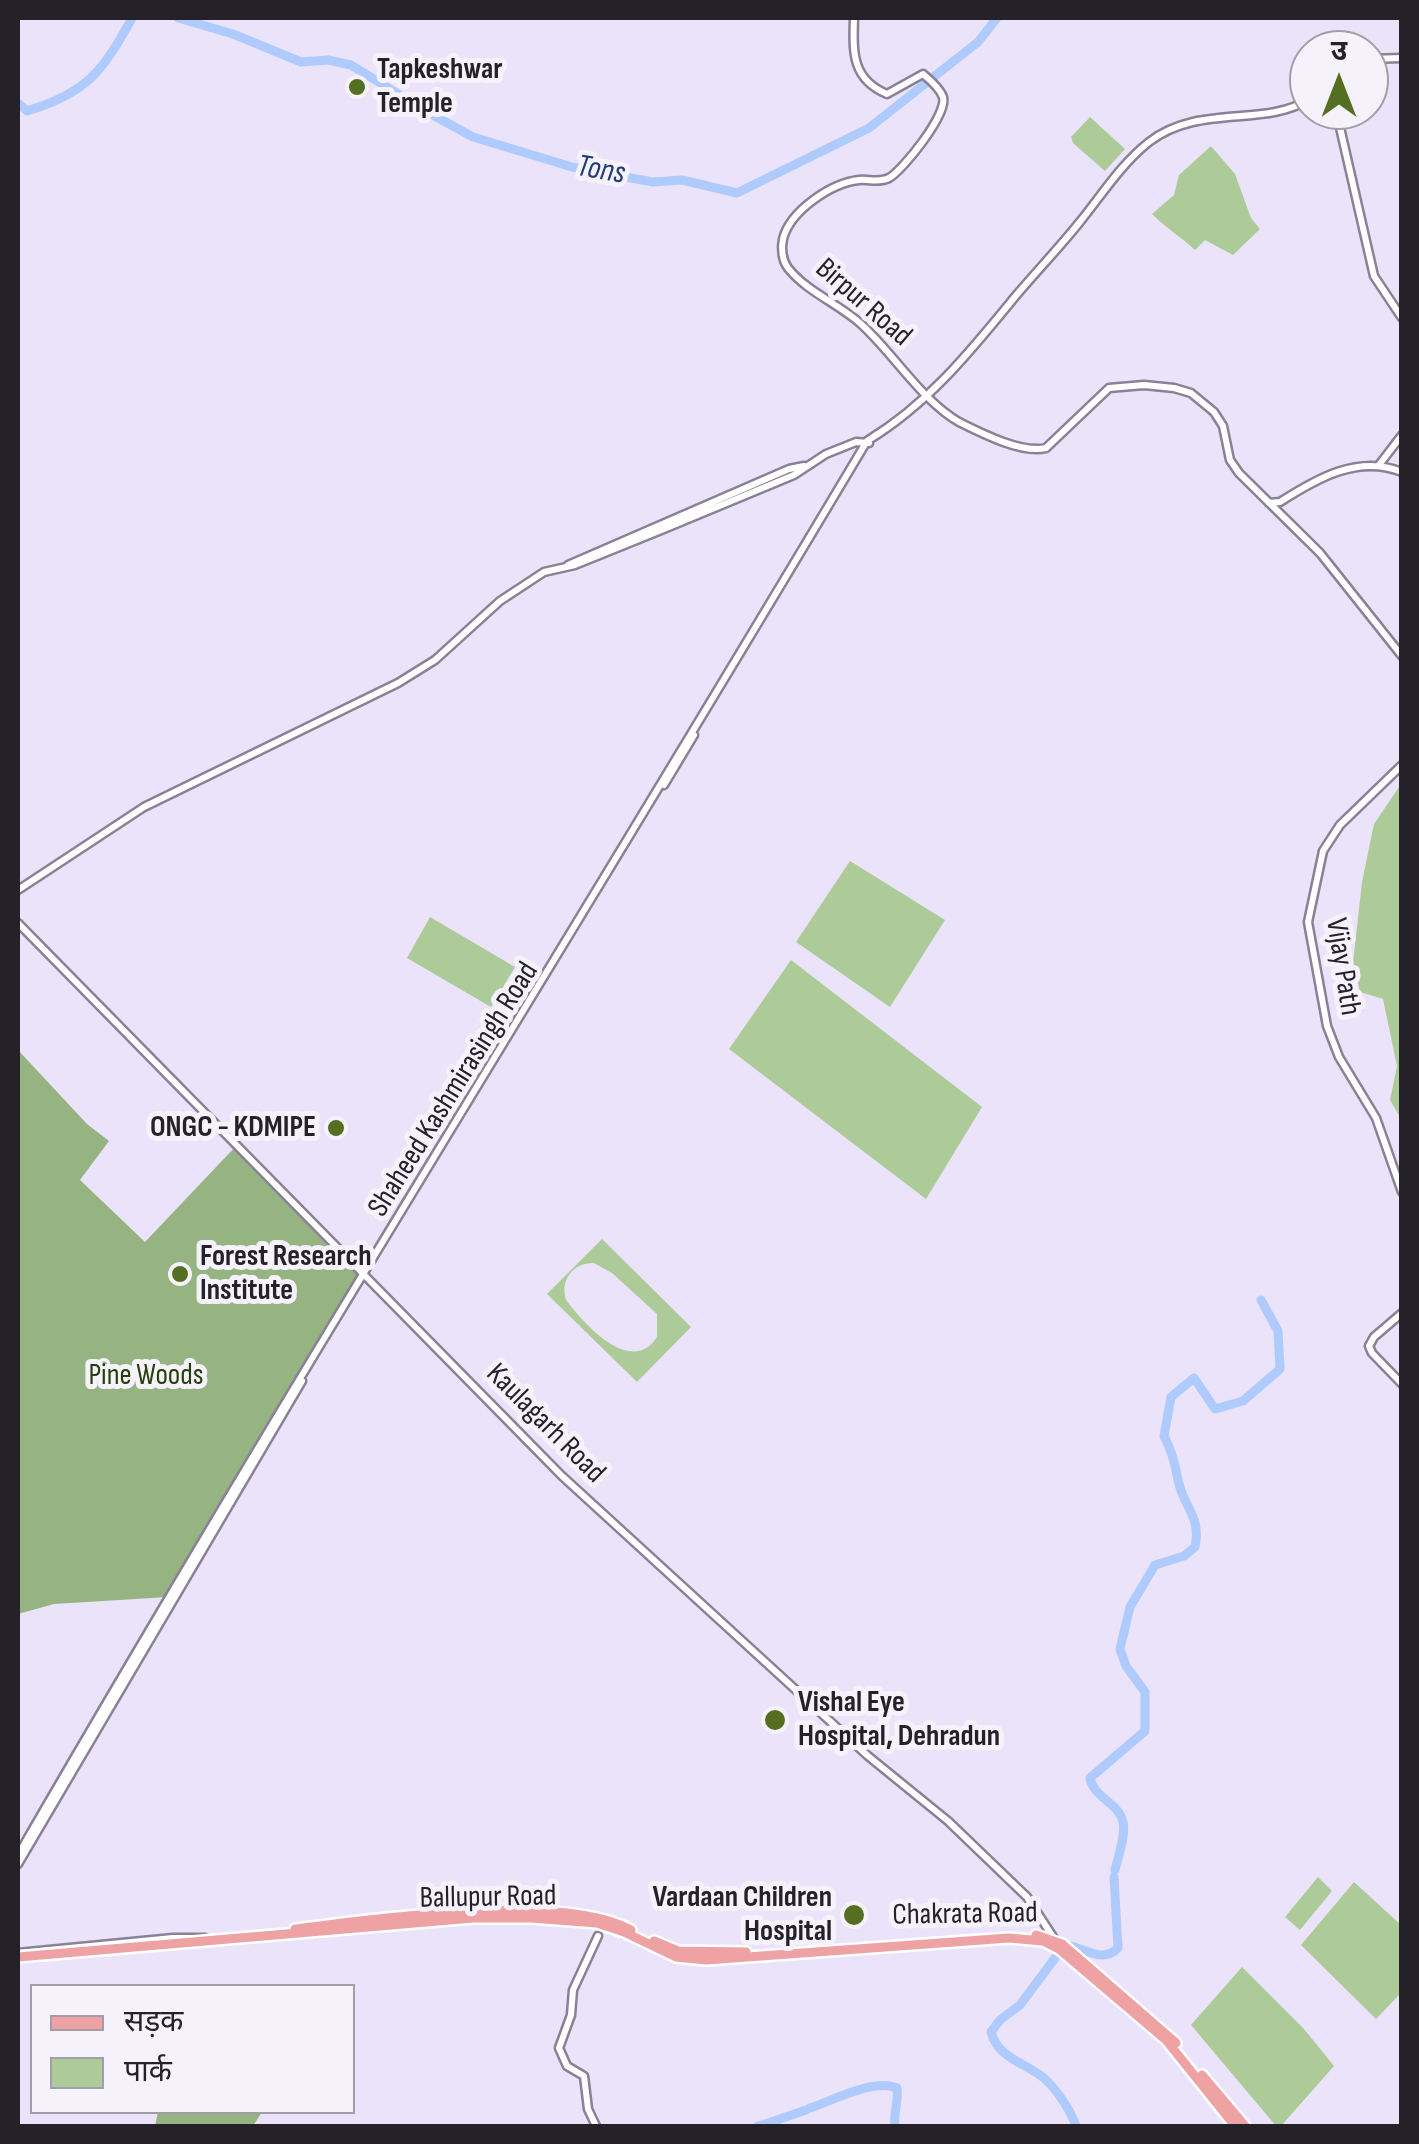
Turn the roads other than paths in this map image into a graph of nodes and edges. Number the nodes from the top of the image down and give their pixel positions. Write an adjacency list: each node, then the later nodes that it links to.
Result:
1 (854, 18): 5 (street, Birpur Road)
2 (1289, 107): 5 (street)
3 (1341, 130): 4 (street)
4 (1402, 318)
5 (929, 396): 7 (street); 10 (street, Birpur Road)
6 (1402, 436): 8 (street)
7 (869, 441): 13 (street); 16 (street, Shaheed Kashmirasingh Road)
8 (1379, 465): 9 (street); 10 (street)
9 (1402, 472)
10 (1268, 503): 11 (street)
11 (1402, 656)
12 (1402, 765): 15 (street, Vijay Path)
13 (18, 890)
14 (18, 924): 16 (street, Kaulagarh Road)
15 (1402, 1192)
16 (365, 1275): 19 (street, Shaheed Kashmirasingh Road); 20 (street, Shaheed Kashmirasingh Road); 23 (street, Kaulagarh Road)
17 (1402, 1314): 18 (street)
18 (1402, 1384)
19 (18, 1855)
20 (18, 1864)
21 (598, 1936): 26 (street)
22 (212, 1940): 24 (main road, Ballupur Road); 25 (main road, Ballupur Road); 25 (street)
23 (1058, 1945): 24 (main road, Chakrata Road); 27 (main road, Chakrata Road); 28 (main road, Chakrata Road)
24 (673, 1953)
25 (18, 1957)
26 (596, 2126)
27 (1236, 2126)
28 (1245, 2126)

